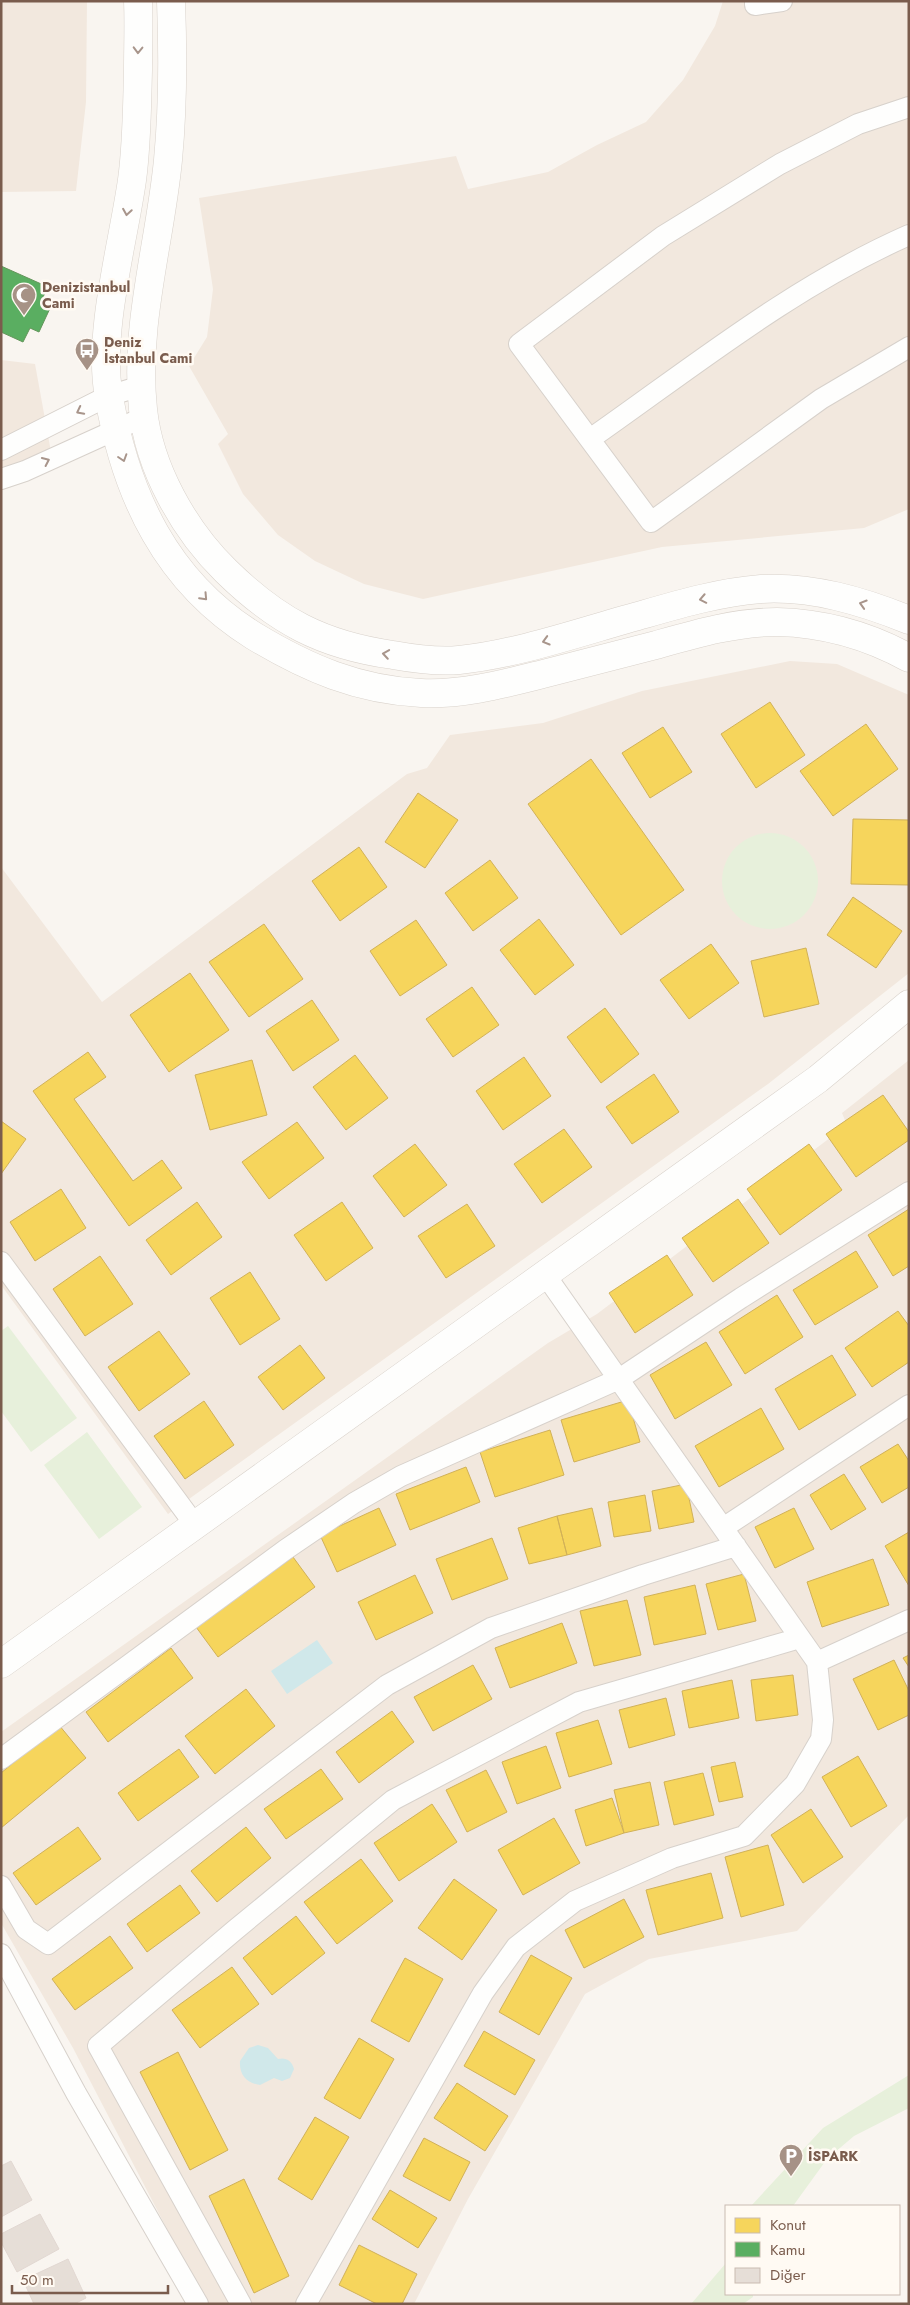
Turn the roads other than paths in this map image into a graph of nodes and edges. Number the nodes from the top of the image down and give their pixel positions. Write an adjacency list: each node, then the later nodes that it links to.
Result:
1 (138, 1): 9 (street, one-way to 9)
2 (171, 1): 8 (street)
3 (755, 1): 4 (street)
4 (782, 1)
5 (909, 107): 12 (street)
6 (909, 235): 12 (street)
7 (909, 347): 12 (street)
8 (141, 386): 9 (street); 10 (street)
9 (108, 396): 11 (street); 13 (street, one-way to 13)
10 (144, 417): 11 (street); 15 (street, one-way to 10)
11 (116, 430): 14 (street, one-way to 11); 16 (street, one-way to 16)
12 (590, 439)
13 (1, 450)
14 (1, 479)
15 (909, 620)
16 (909, 658)
17 (909, 1004): 20 (street)
18 (909, 1192): 21 (street)
19 (1, 1262): 23 (street)
20 (544, 1274): 21 (street); 23 (street)
21 (619, 1379): 24 (street); 30 (street)
22 (909, 1405): 24 (street)
23 (195, 1525): 29 (street)
24 (723, 1528): 25 (street)
25 (736, 1546): 27 (street); 31 (street)
26 (909, 1620): 28 (street)
27 (800, 1638): 28 (street); 34 (street)
28 (817, 1662): 35 (street)
29 (1, 1664)
30 (1, 1759)
31 (1, 1886)
32 (1, 1954): 33 (street)
33 (198, 2304)
34 (241, 2304)
35 (306, 2304)

